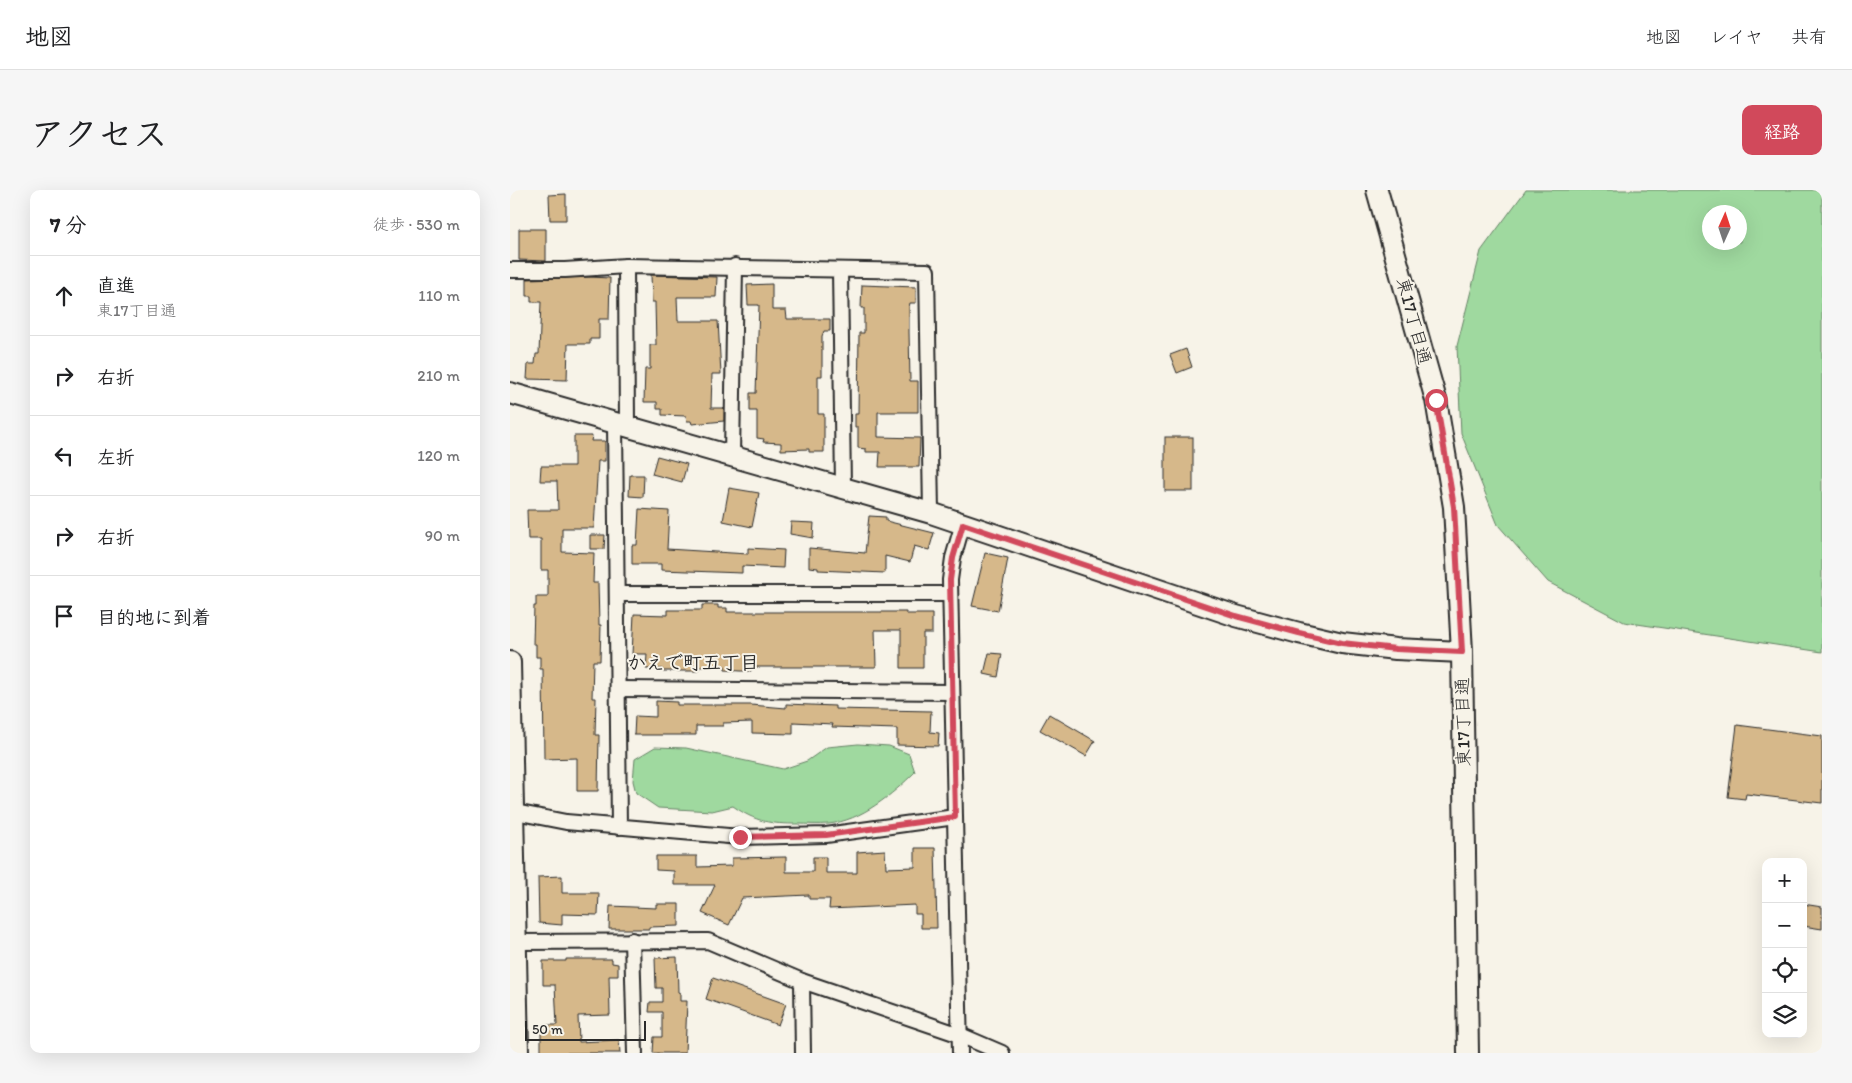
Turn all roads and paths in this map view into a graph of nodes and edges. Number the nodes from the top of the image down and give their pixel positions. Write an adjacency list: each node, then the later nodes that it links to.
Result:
1 (1377, 190): 14 (street, 東17丁目通)
2 (626, 266): 3 (street); 4 (street); 7 (street)
3 (734, 266): 5 (street); 8 (street)
4 (510, 270)
5 (840, 270): 9 (street); 10 (street)
6 (510, 393): 7 (street)
7 (621, 424): 8 (street); 12 (street)
8 (732, 456): 9 (street)
9 (843, 487): 10 (street)
10 (931, 513): 11 (street)
11 (963, 524): 13 (street); 14 (street)
12 (619, 594): 13 (street); 16 (street)
13 (950, 594): 17 (street)
14 (1462, 652): 30 (street, 東17丁目通)
15 (510, 662): 18 (street)
16 (619, 689): 17 (street); 20 (street)
17 (952, 692): 19 (street)
18 (511, 811): 20 (street); 22 (street)
19 (955, 817): 20 (street); 24 (street)
20 (619, 827)
21 (632, 940): 22 (street); 23 (street); 26 (street)
22 (516, 942): 25 (street)
23 (802, 982): 24 (street); 27 (street)
24 (960, 1035): 28 (street); 29 (street)
25 (518, 1053)
26 (635, 1053)
27 (803, 1053)
28 (960, 1053)
29 (1002, 1053)
30 (1468, 1053)

